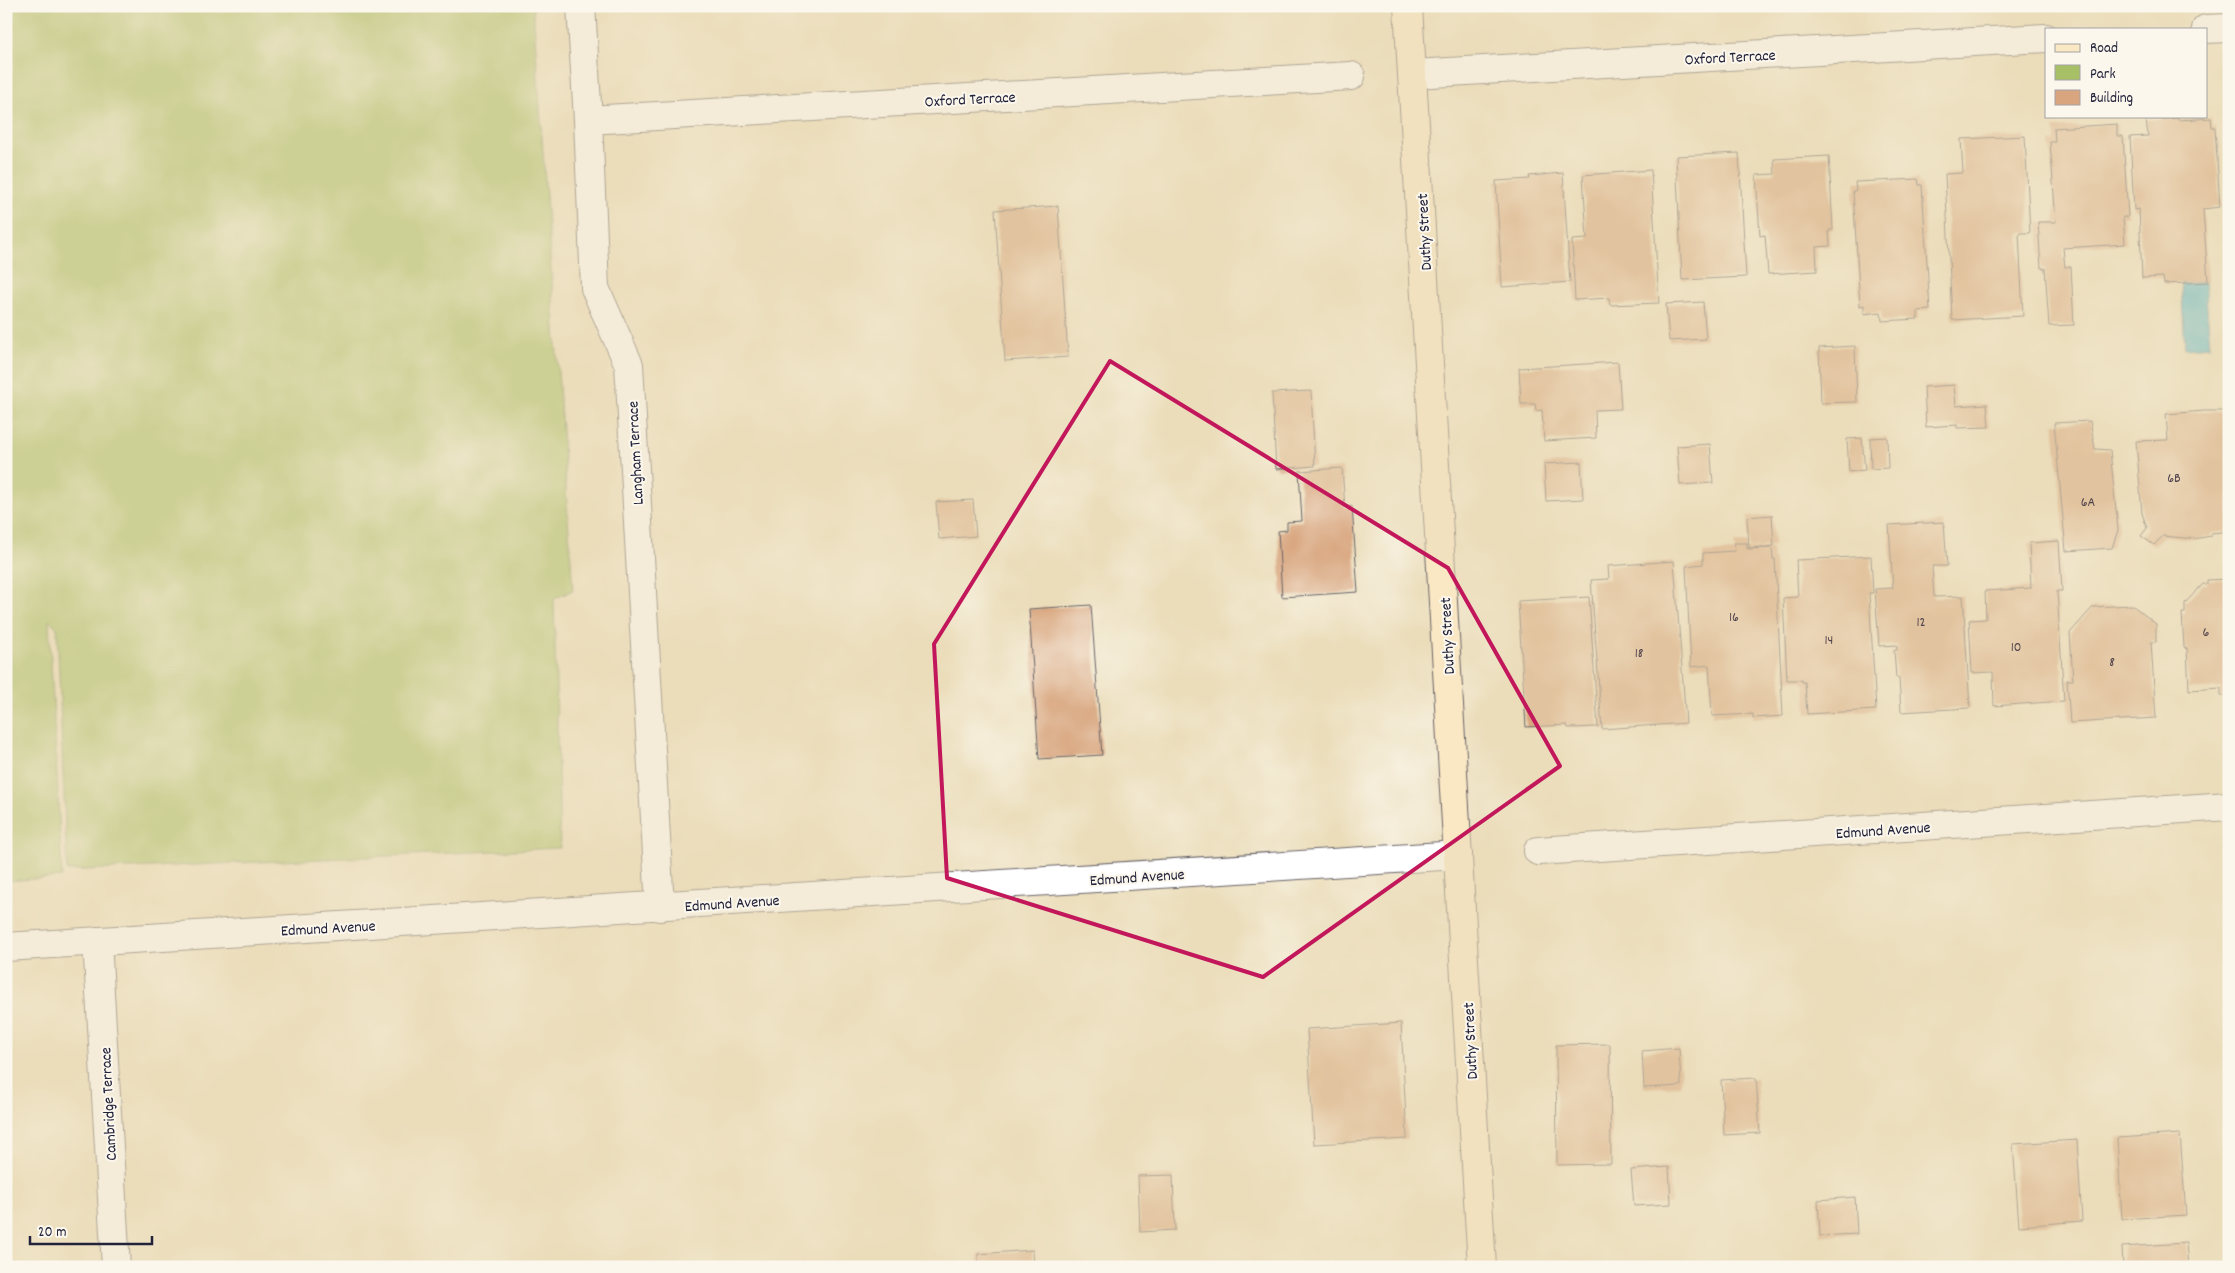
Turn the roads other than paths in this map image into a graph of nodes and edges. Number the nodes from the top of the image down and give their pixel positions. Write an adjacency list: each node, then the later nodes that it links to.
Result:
1 (581, 6): 8 (street, Langham Terrace)
2 (1408, 6): 6 (street, Duthy Street)
3 (2229, 28): 4 (street)
4 (2208, 29)
5 (2045, 38): 6 (street, Oxford Terrace)
6 (1414, 74): 11 (street, Duthy Street)
7 (1351, 76): 8 (street, Oxford Terrace)
8 (588, 120): 12 (street, Langham Terrace)
9 (2229, 806): 10 (street, Edmund Avenue)
10 (1538, 851)
11 (1458, 856): 12 (street, Edmund Avenue); 16 (street, Duthy Street)
12 (660, 906): 13 (street, Edmund Avenue)
13 (96, 941): 14 (street, Edmund Avenue); 15 (street, Cambridge Terrace)
14 (6, 947)
15 (116, 1267)
16 (1482, 1267)

